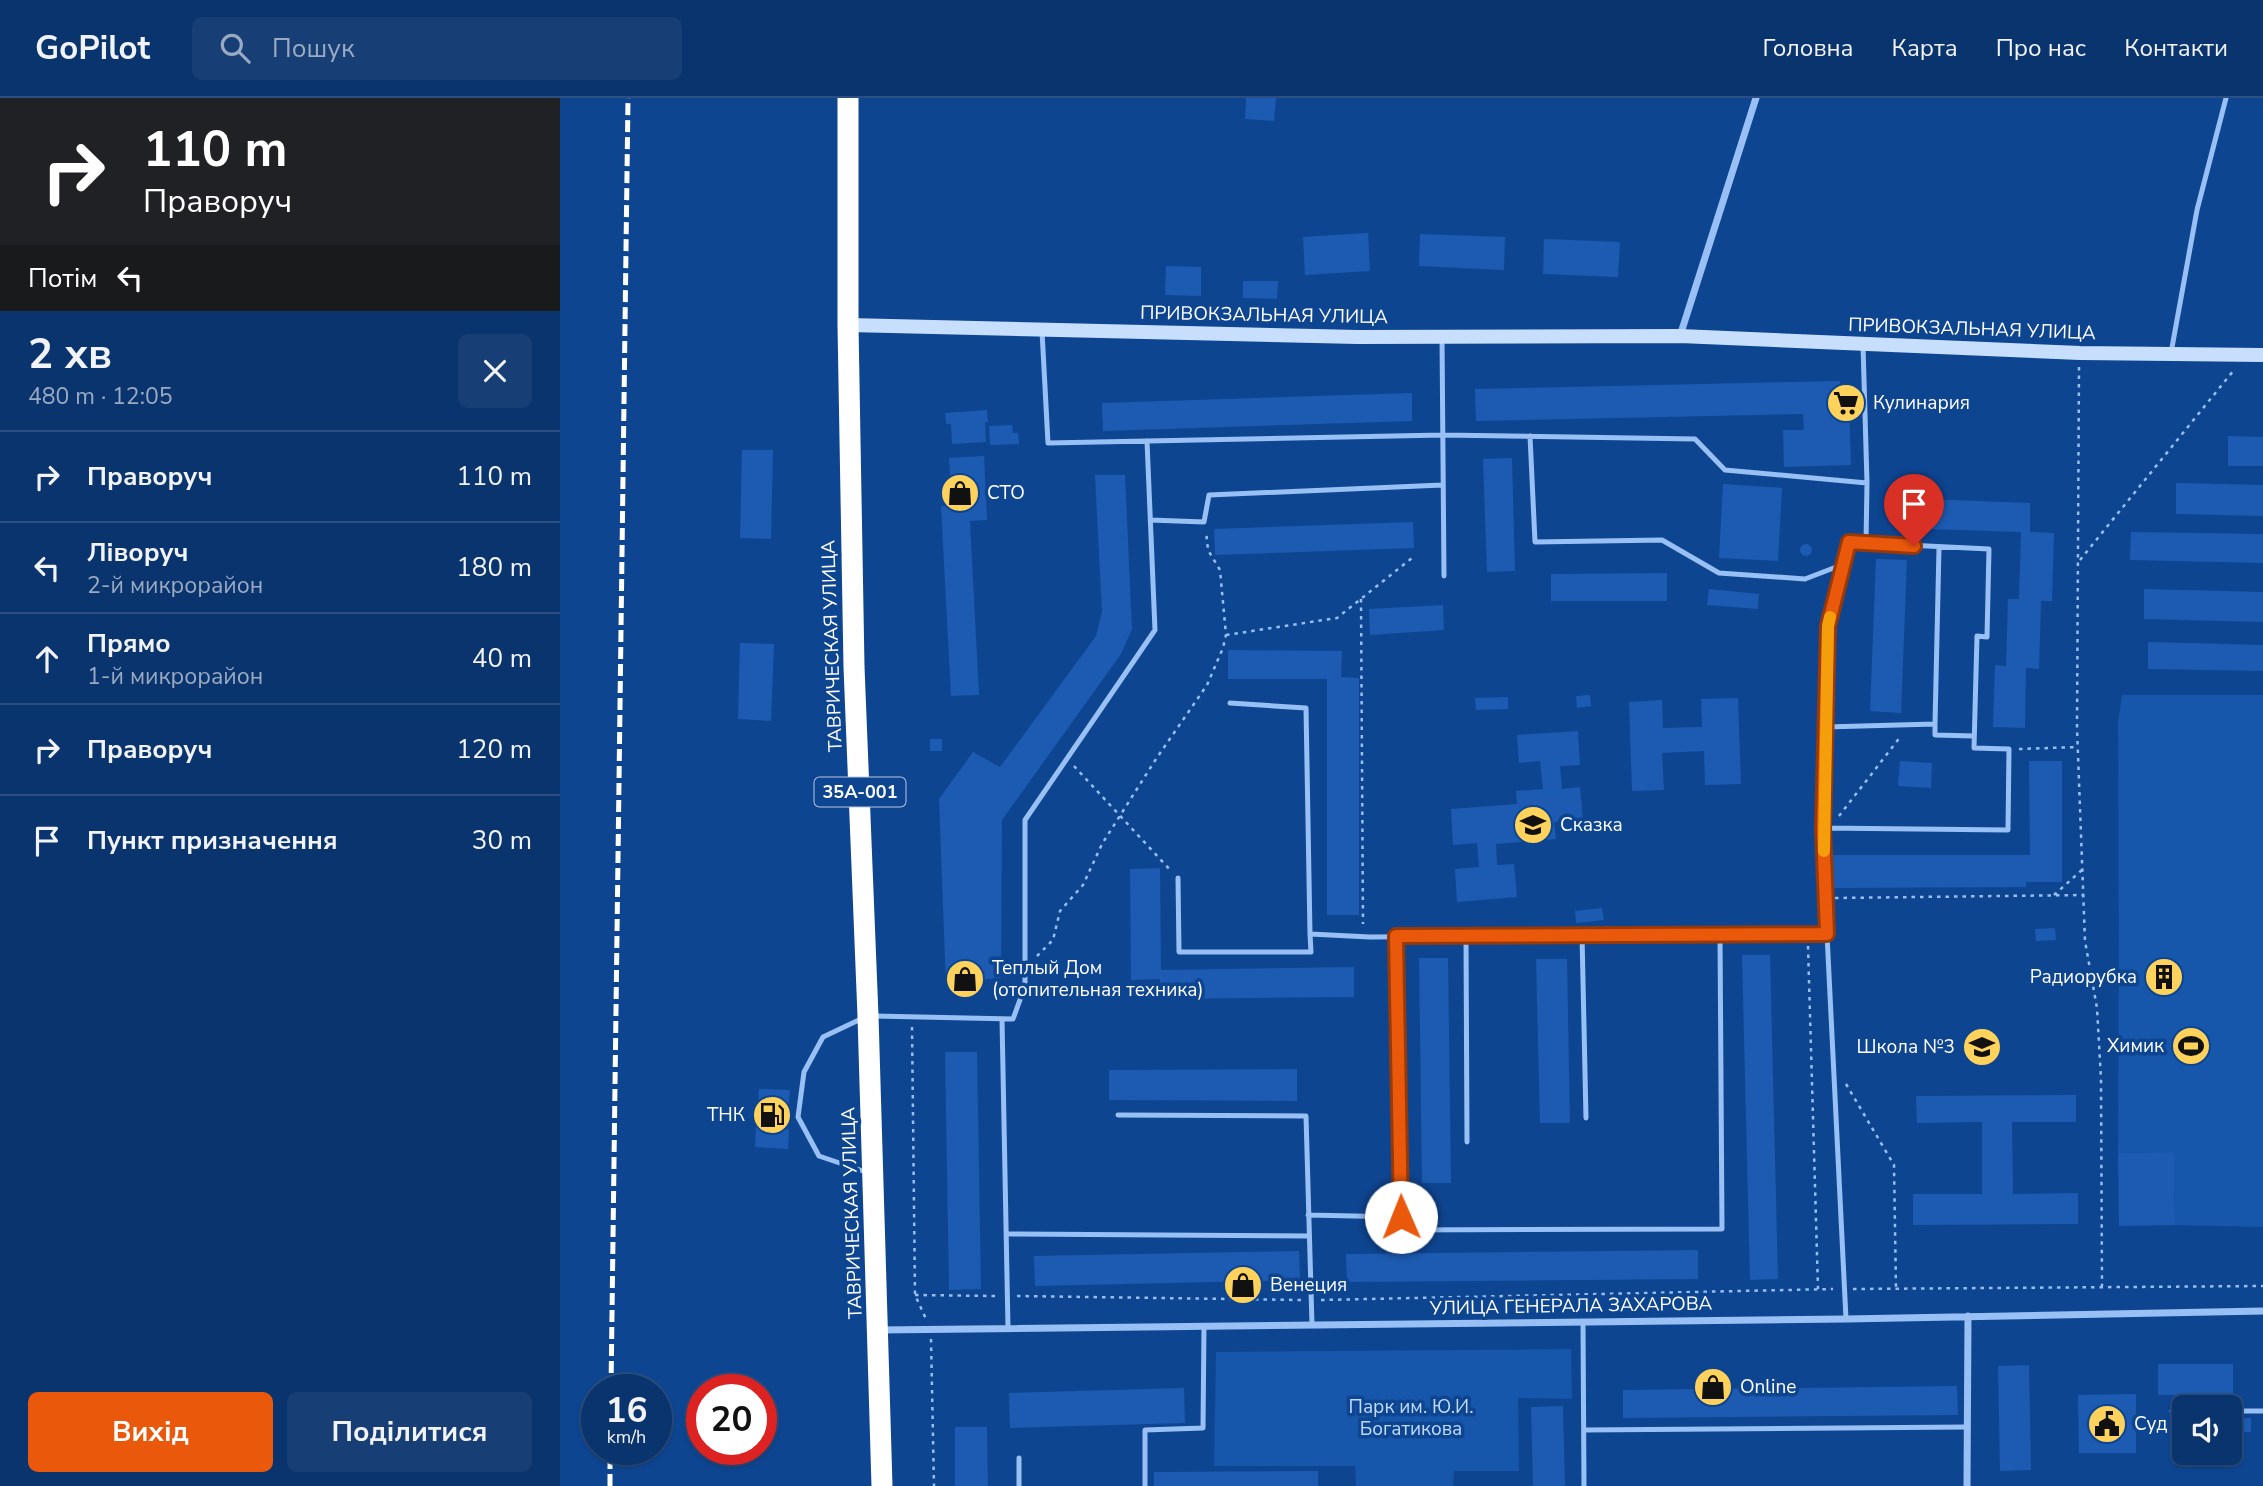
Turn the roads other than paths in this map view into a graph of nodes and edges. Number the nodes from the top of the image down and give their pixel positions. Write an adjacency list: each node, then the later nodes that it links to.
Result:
1 (848, 98): 4 (highway, ТАВРИЧЕСКАЯ УЛИЦА / 35А-001)
2 (1756, 98): 6 (street)
3 (2227, 98): 9 (lane)
4 (848, 325): 5 (main road, ПРИВОКЗАЛЬНАЯ УЛИЦА); 33 (highway, ТАВРИЧЕСКАЯ УЛИЦА / 35А-001)
5 (1042, 331): 7 (main road, ПРИВОКЗАЛЬНАЯ УЛИЦА); 13 (lane)
6 (1680, 335): 7 (main road, ПРИВОКЗАЛЬНАЯ УЛИЦА); 8 (main road, ПРИВОКЗАЛЬНАЯ УЛИЦА)
7 (1443, 337): 11 (lane)
8 (1863, 345): 9 (main road, ПРИВОКЗАЛЬНАЯ УЛИЦА); 14 (lane)
9 (2171, 353): 10 (main road, ПРИВОКЗАЛЬНАЯ УЛИЦА)
10 (2263, 355)
11 (1443, 435): 12 (lane); 13 (lane); 15 (lane)
12 (1530, 436): 14 (lane); 19 (lane)
13 (1147, 441): 16 (lane)
14 (1867, 483): 17 (lane)
15 (1442, 485): 16 (lane); 20 (lane)
16 (1150, 520): 34 (lane)
17 (1866, 542): 18 (lane); 19 (lane)
18 (1939, 548): 22 (lane); 24 (lane)
19 (1844, 564): 23 (lane)
20 (1444, 576)
21 (1230, 703): 27 (lane)
22 (1936, 724): 23 (lane); 24 (lane)
23 (1825, 727): 25 (lane)
24 (1974, 736): 25 (lane)
25 (1827, 828): 28 (lane)
26 (1178, 878): 27 (lane)
27 (1310, 934): 30 (lane)
28 (1827, 934): 29 (lane); 45 (lane)
29 (1720, 935): 32 (lane); 40 (lane)
30 (1396, 936): 31 (lane); 40 (lane)
31 (1466, 936): 32 (lane); 37 (lane)
32 (1582, 936): 36 (lane)
33 (869, 1016): 34 (lane); 38 (highway, ТАВРИЧЕСКАЯ УЛИЦА / 35А-001); 38 (lane)
34 (1002, 1019): 41 (lane)
35 (1118, 1115): 39 (lane)
36 (1586, 1118)
37 (1467, 1142)
38 (871, 1174): 50 (highway, ТАВРИЧЕСКАЯ УЛИЦА / 35А-001)
39 (1308, 1215): 40 (lane); 42 (lane)
40 (1401, 1217)
41 (1006, 1234): 42 (lane); 49 (lane)
42 (1309, 1236): 47 (lane)
43 (2263, 1311): 44 (street, УЛИЦА ГЕНЕРАЛА ЗАХАРОВА)
44 (1968, 1316): 45 (street, УЛИЦА ГЕНЕРАЛА ЗАХАРОВА); 53 (street)
45 (1846, 1318): 46 (street, УЛИЦА ГЕНЕРАЛА ЗАХАРОВА)
46 (1583, 1322): 47 (street, УЛИЦА ГЕНЕРАЛА ЗАХАРОВА); 54 (lane)
47 (1312, 1325): 48 (street, УЛИЦА ГЕНЕРАЛА ЗАХАРОВА)
48 (1205, 1326): 49 (street, УЛИЦА ГЕНЕРАЛА ЗАХАРОВА); 58 (lane)
49 (1009, 1328): 50 (street, УЛИЦА ГЕНЕРАЛА ЗАХАРОВА)
50 (879, 1330): 56 (highway, ТАВРИЧЕСКАЯ УЛИЦА / 35А-001)
51 (2242, 1411): 52 (lane)
52 (2263, 1411)
53 (1967, 1427): 54 (lane); 60 (street)
54 (1584, 1430): 59 (lane)
55 (1019, 1458): 57 (lane)
56 (882, 1486)
57 (1019, 1486)
58 (1145, 1486)
59 (1584, 1486)
60 (1967, 1486)

